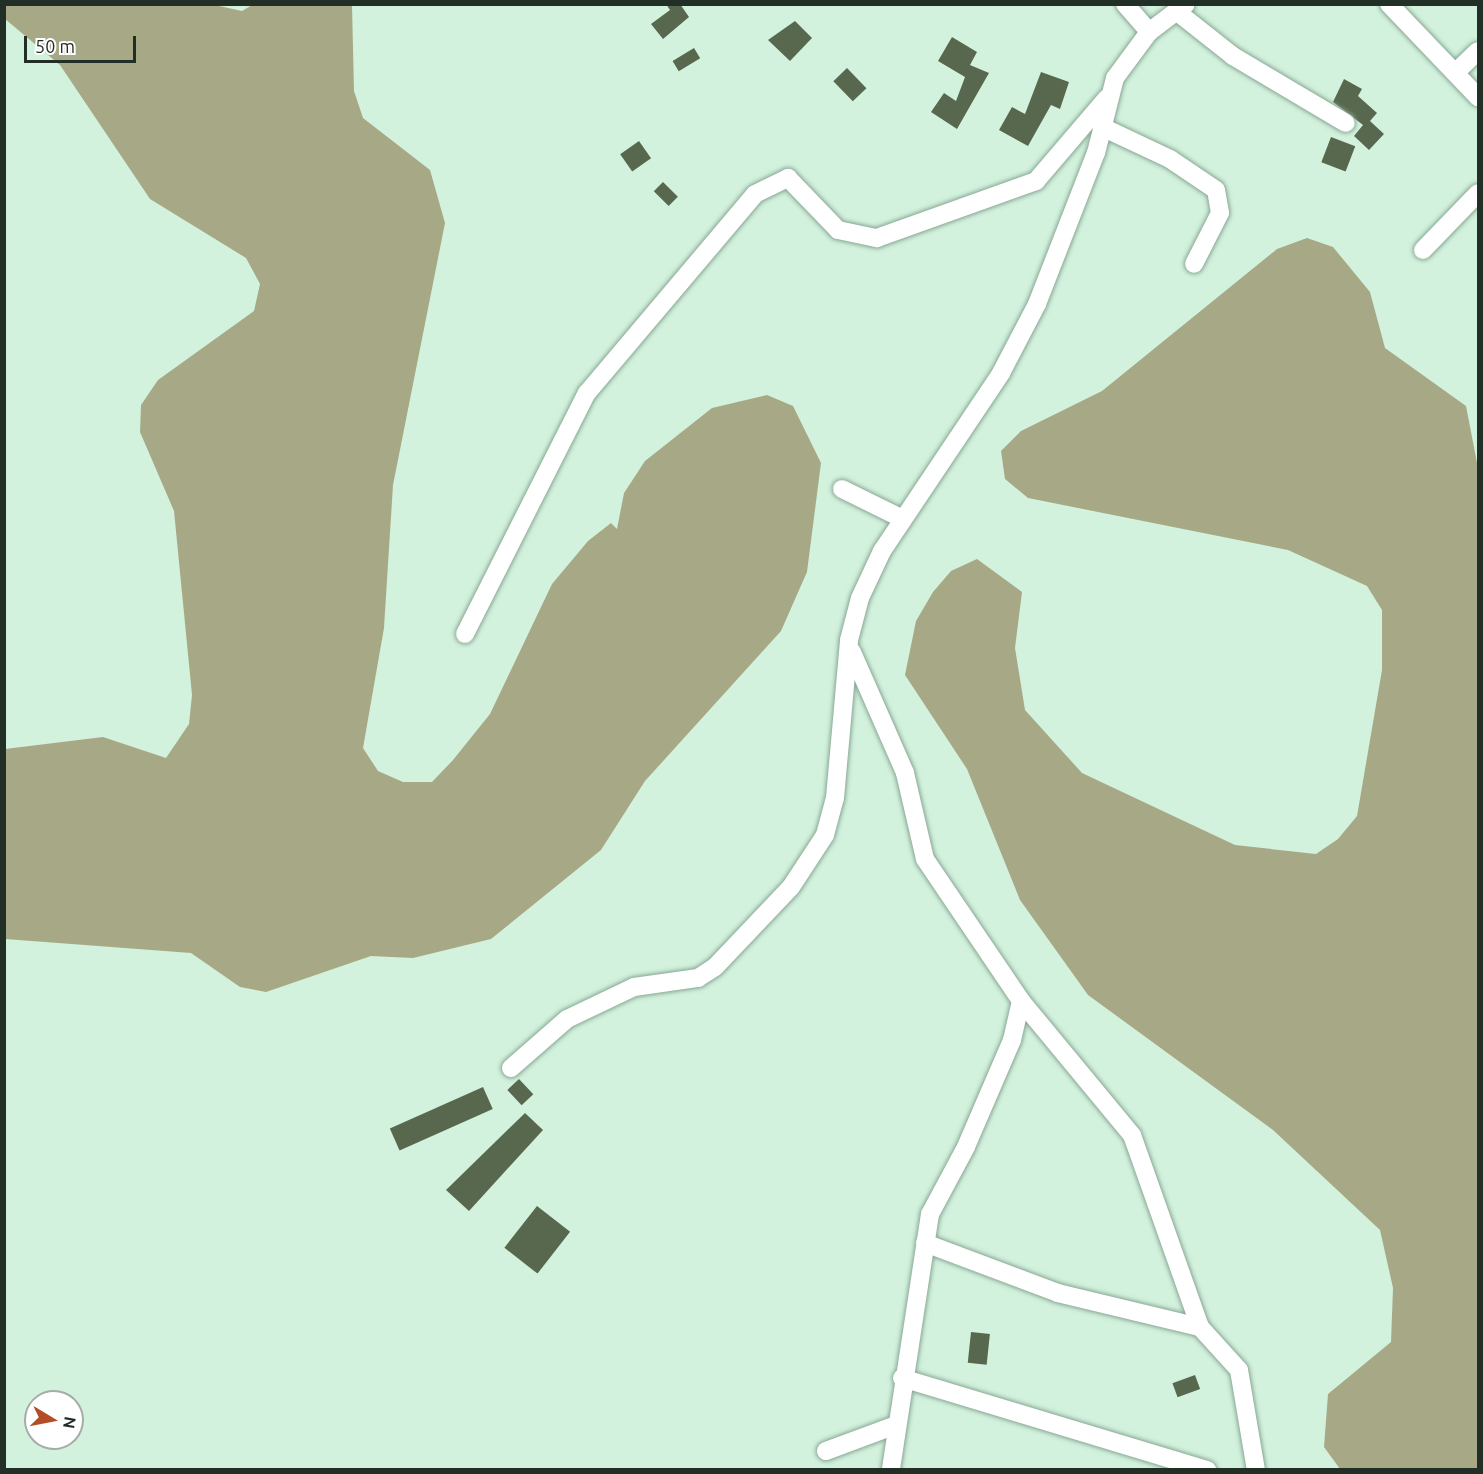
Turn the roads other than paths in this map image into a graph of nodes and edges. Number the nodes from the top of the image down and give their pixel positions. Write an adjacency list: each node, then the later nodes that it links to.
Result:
1 (1125, 4): 4 (street)
2 (1389, 4): 6 (street)
3 (1181, 8): 4 (street); 9 (street)
4 (1149, 32): 7 (street)
5 (1479, 51): 6 (street)
6 (1456, 72): 8 (street)
7 (1110, 94): 10 (street); 16 (street)
8 (1479, 97)
9 (1346, 123)
10 (1102, 127): 13 (street); 15 (street)
11 (1479, 193): 12 (street)
12 (1423, 250)
13 (1194, 264)
14 (842, 489): 15 (street)
15 (903, 519): 17 (street)
16 (465, 634)
17 (849, 640): 18 (street); 19 (street)
18 (1021, 1001): 20 (street); 21 (street)
19 (511, 1068)
20 (925, 1244): 21 (street); 22 (street)
21 (1200, 1328): 27 (street)
22 (902, 1378): 23 (street); 26 (street)
23 (896, 1425): 24 (street); 25 (street)
24 (826, 1451)
25 (891, 1470)
26 (1207, 1470)
27 (1256, 1470)

